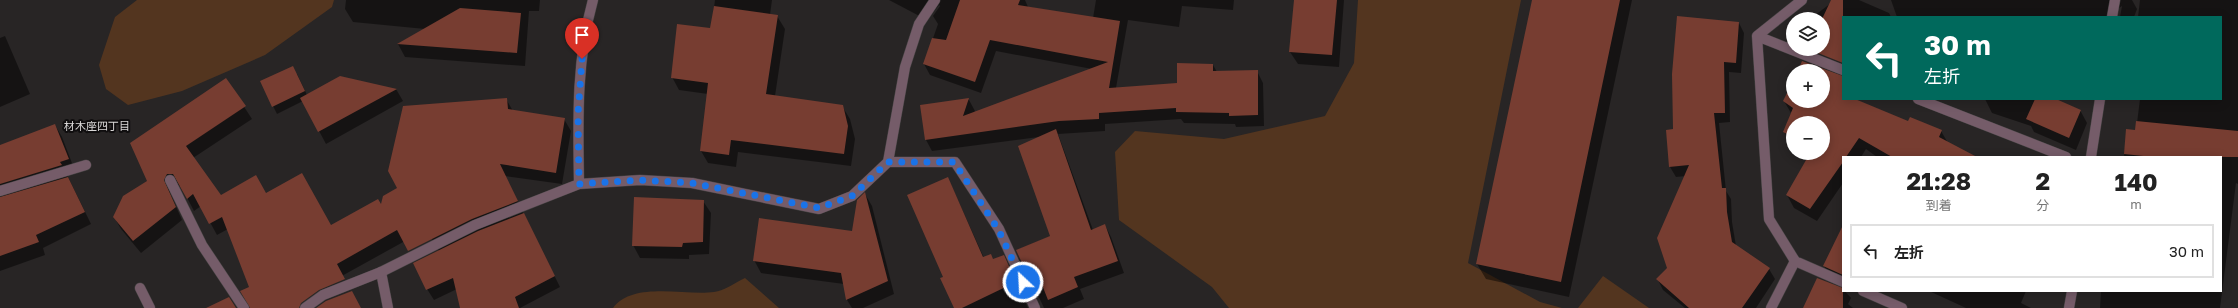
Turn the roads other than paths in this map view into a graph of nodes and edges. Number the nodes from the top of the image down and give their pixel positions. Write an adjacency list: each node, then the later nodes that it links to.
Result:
1 (594, 0): 15 (street)
2 (935, 0): 12 (street)
3 (1802, 0): 6 (street)
4 (2115, 0): 5 (street)
5 (2112, 16)
6 (1757, 36): 7 (street); 17 (street)
7 (1842, 70)
8 (1921, 100): 10 (street)
9 (2100, 100): 11 (street)
10 (2063, 156)
11 (2091, 156)
12 (888, 162): 15 (street); 27 (street)
13 (86, 164): 16 (street)
14 (170, 180): 24 (street)
15 (579, 184): 18 (street)
16 (0, 191)
17 (1795, 261): 19 (street); 28 (street)
18 (382, 272): 25 (street); 26 (street)
19 (1842, 282)
20 (140, 288): 23 (street)
21 (1865, 292): 29 (street)
22 (2072, 292): 30 (street)
23 (150, 308)
24 (244, 308)
25 (305, 308)
26 (388, 308)
27 (1035, 308)
28 (1771, 308)
29 (1902, 308)
30 (2069, 308)

